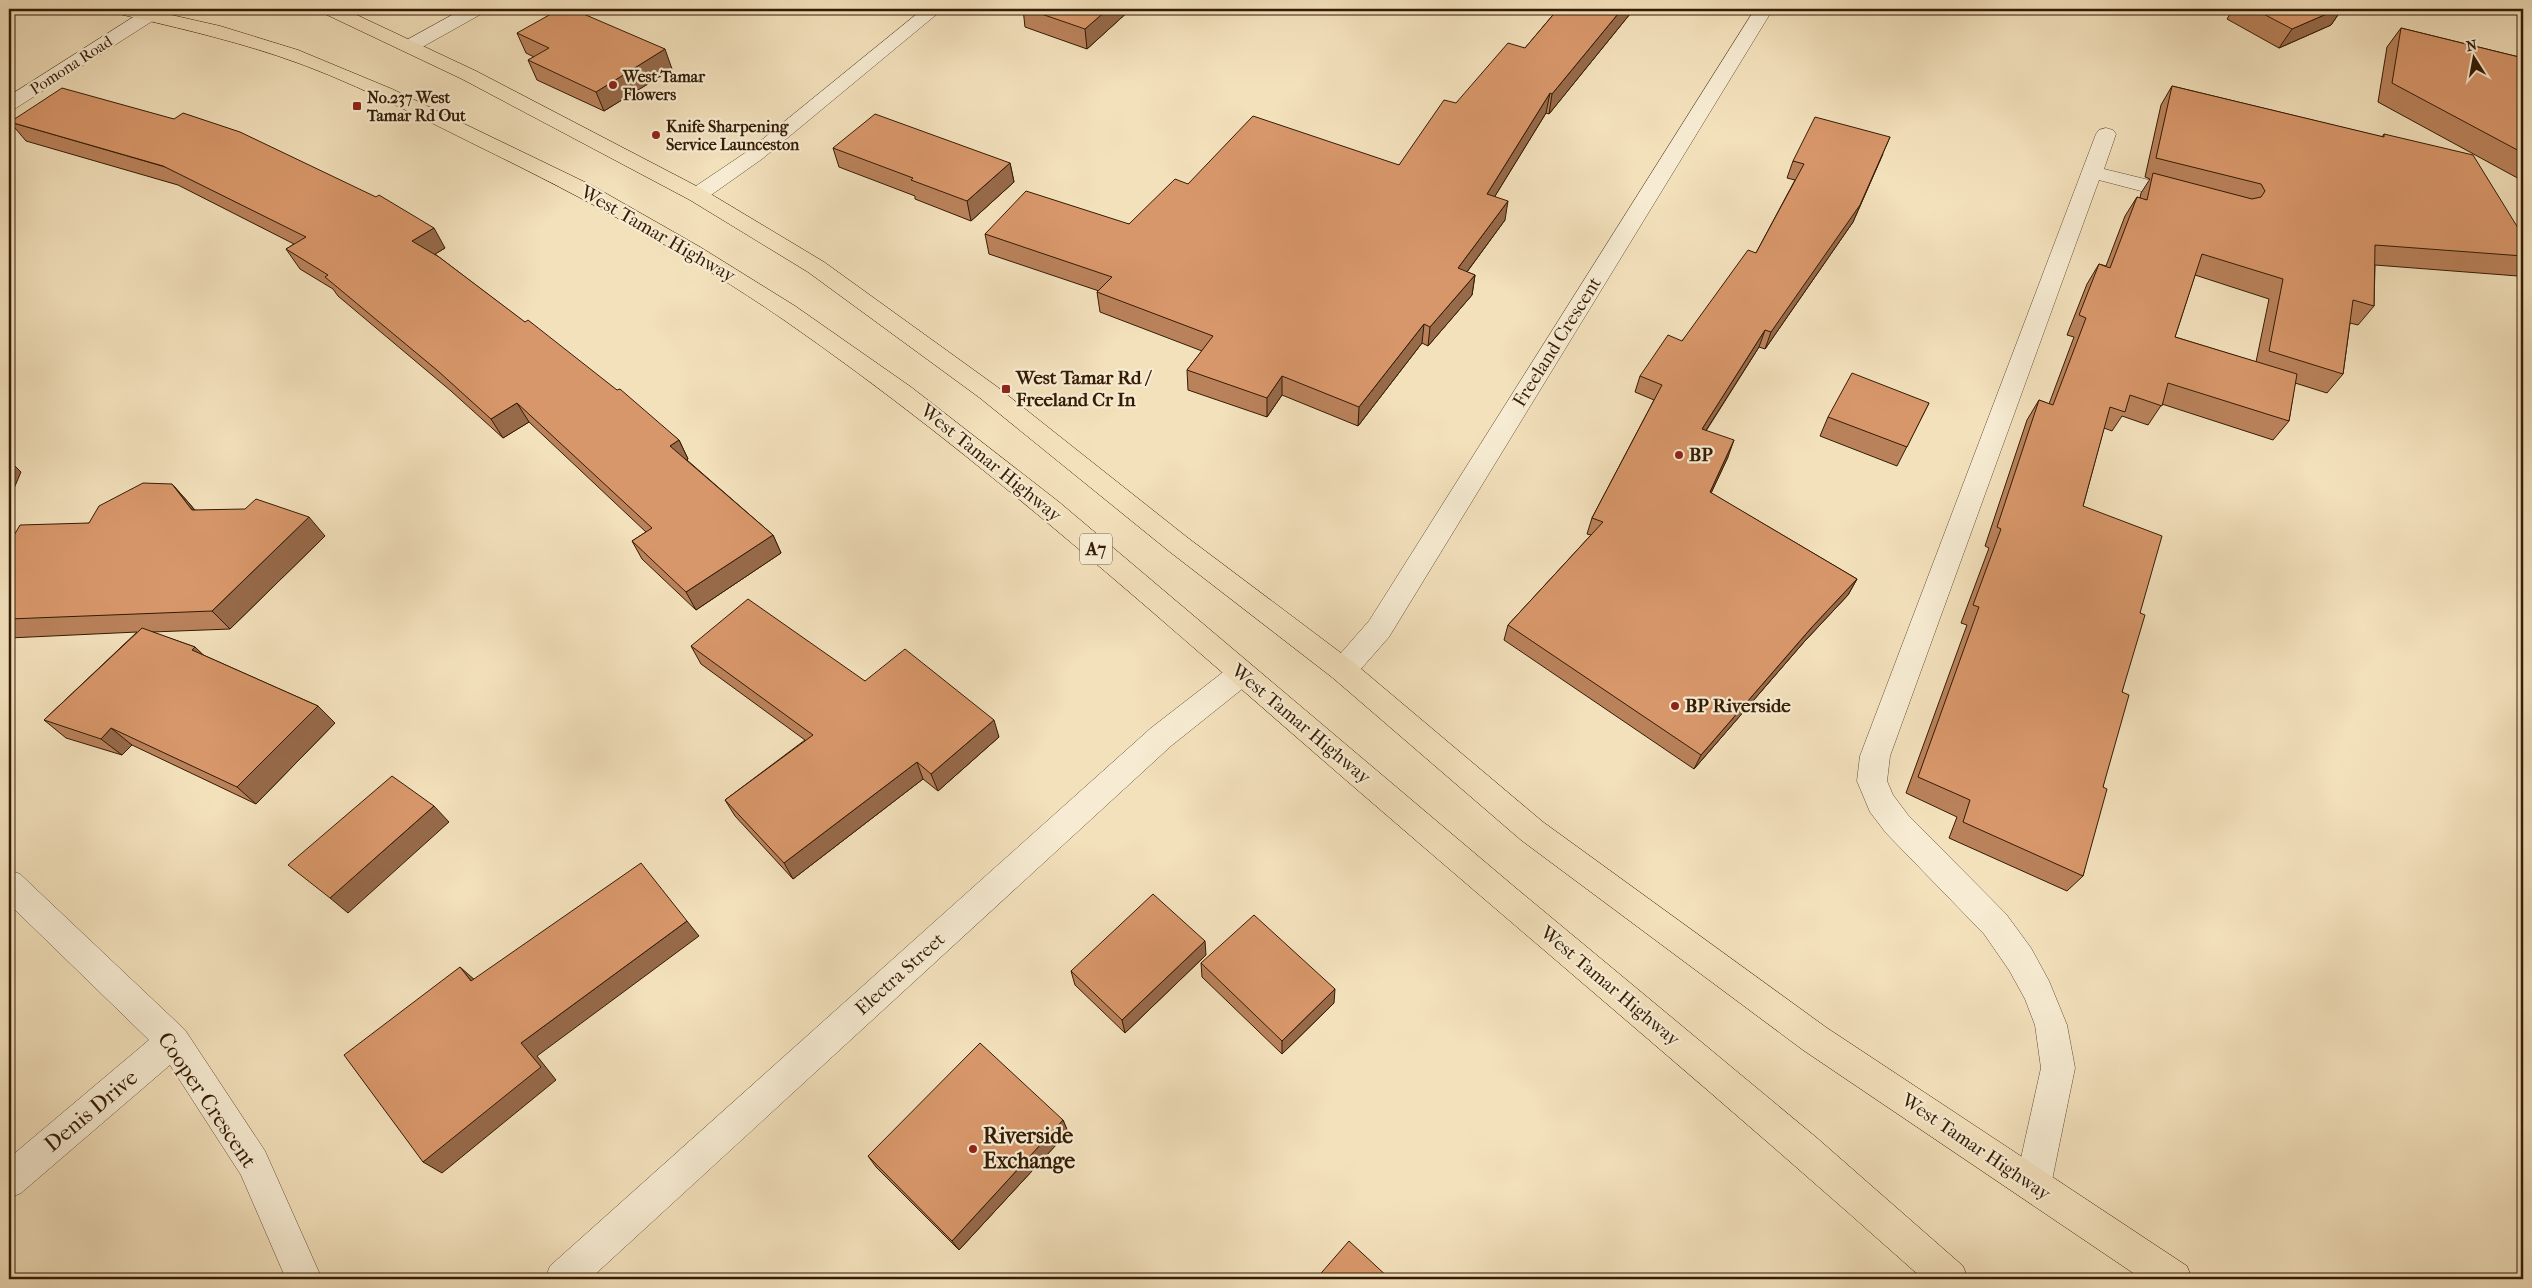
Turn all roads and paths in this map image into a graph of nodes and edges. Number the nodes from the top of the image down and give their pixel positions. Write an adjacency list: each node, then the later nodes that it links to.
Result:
1 (122, 9): 6 (highway, West Tamar Highway / A7)
2 (330, 9): 7 (highway, West Tamar Highway)
3 (476, 9): 7 (street)
4 (934, 9): 11 (street)
5 (1764, 9): 13 (street, Freeland Crescent)
6 (152, 12): 8 (street, Pomona Road); 14 (highway, West Tamar Highway / A7)
7 (410, 46): 11 (highway, West Tamar Highway)
8 (9, 104)
9 (2106, 134): 10 (street)
10 (2092, 172): 12 (street); 18 (street)
11 (697, 195): 13 (highway, West Tamar Highway)
12 (2202, 200)
13 (1343, 670): 18 (highway, West Tamar Highway)
14 (1241, 674): 20 (street, Electra Street); 21 (highway, West Tamar Highway / A7)
15 (9, 884): 16 (street, Cooper Crescent)
16 (173, 1042): 17 (street, Denis Drive); 19 (street, Cooper Crescent)
17 (9, 1181)
18 (2033, 1185): 22 (highway, West Tamar Highway)
19 (304, 1279)
20 (563, 1279)
21 (1950, 1279)
22 (2174, 1279)

